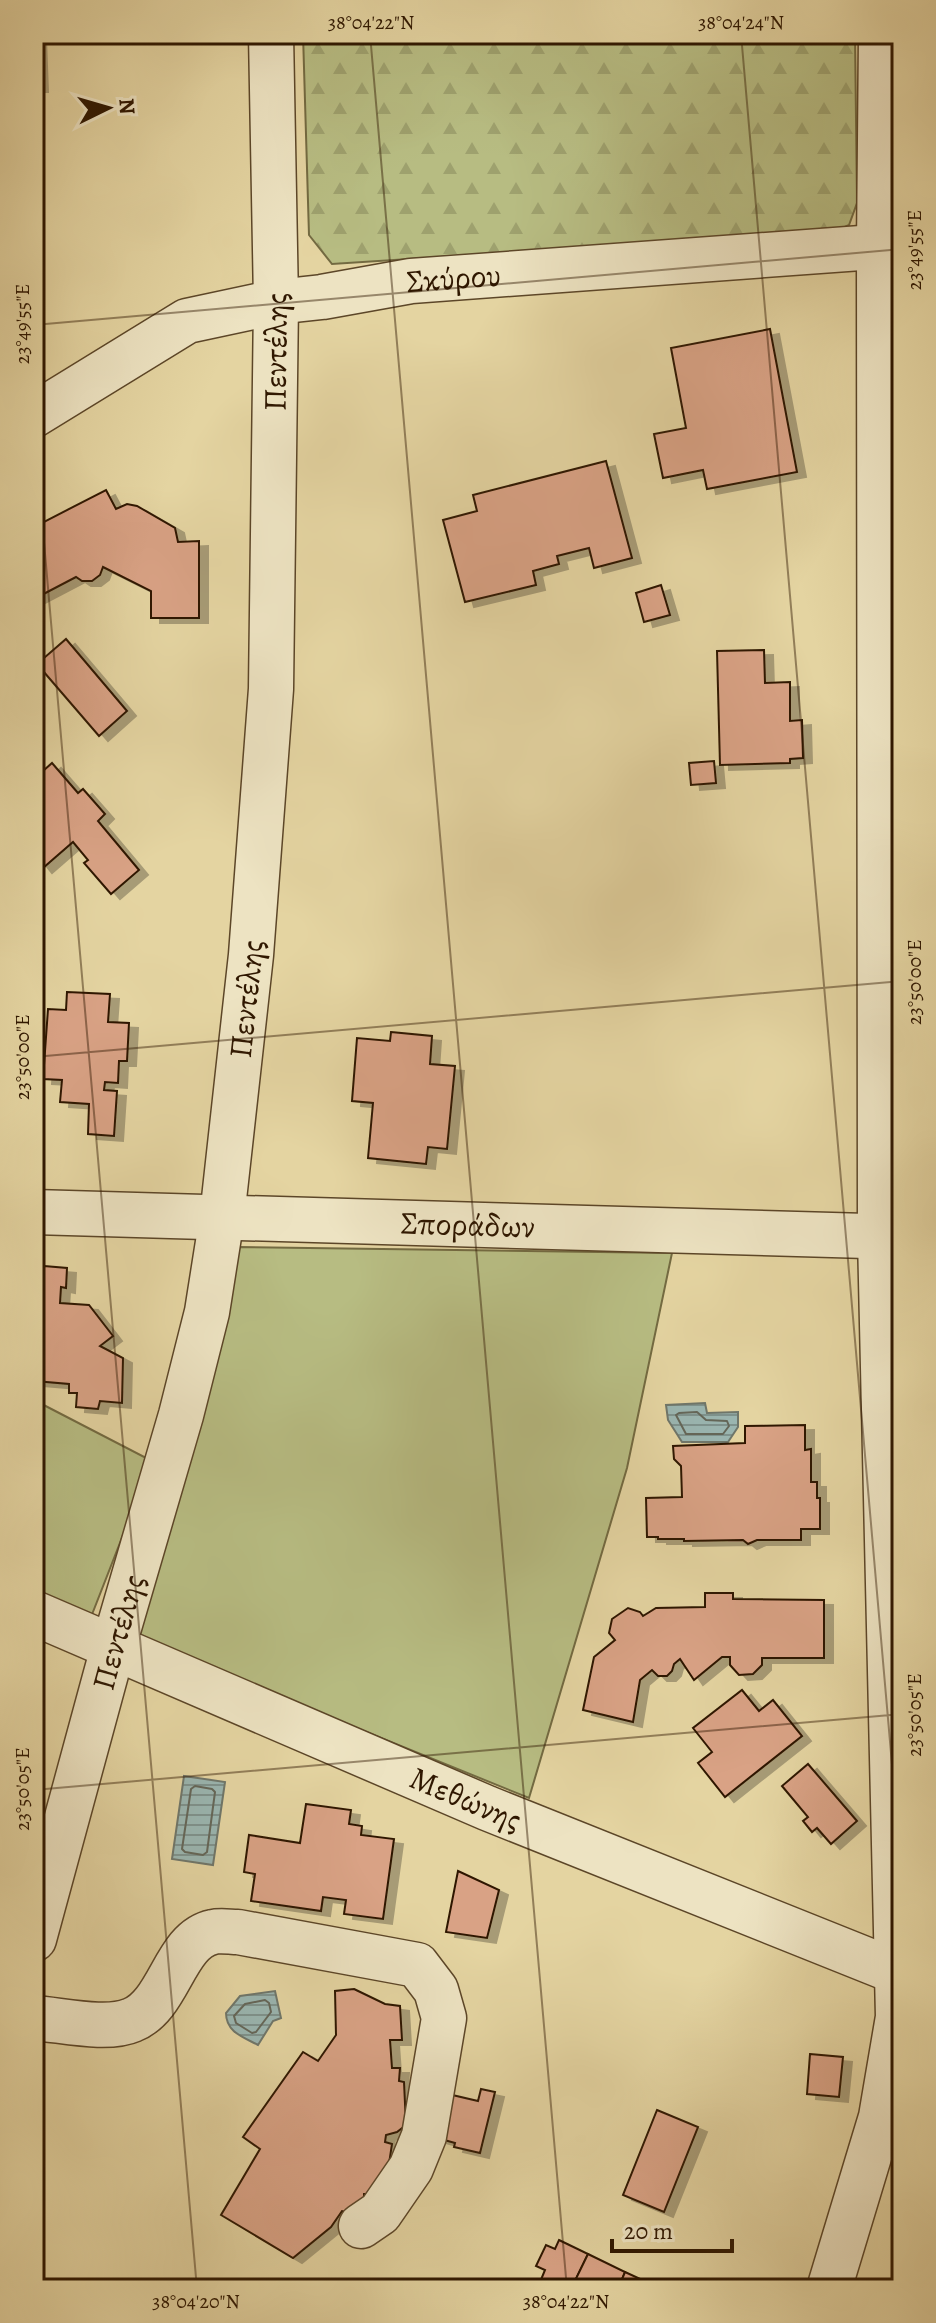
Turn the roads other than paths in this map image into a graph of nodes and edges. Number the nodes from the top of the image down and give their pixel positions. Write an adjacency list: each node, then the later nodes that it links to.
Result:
1 (271, 34): 4 (street, Πεντέλης)
2 (881, 34): 3 (street)
3 (890, 246): 4 (street, Σκύρου); 8 (street)
4 (276, 302): 5 (street, Σκύρου); 7 (street, Πεντέλης)
5 (34, 415)
6 (34, 1212): 7 (street, Σποράδων)
7 (222, 1217): 8 (street, Σποράδων); 10 (street, Πεντέλης)
8 (891, 1237): 12 (street)
9 (34, 1613): 10 (street, Μεθώνης)
10 (113, 1648): 11 (street, Πεντέλης); 12 (street, Μεθώνης)
11 (34, 1939)
12 (900, 1973): 15 (street)
13 (34, 2018): 14 (street)
14 (361, 2226)
15 (829, 2289)

